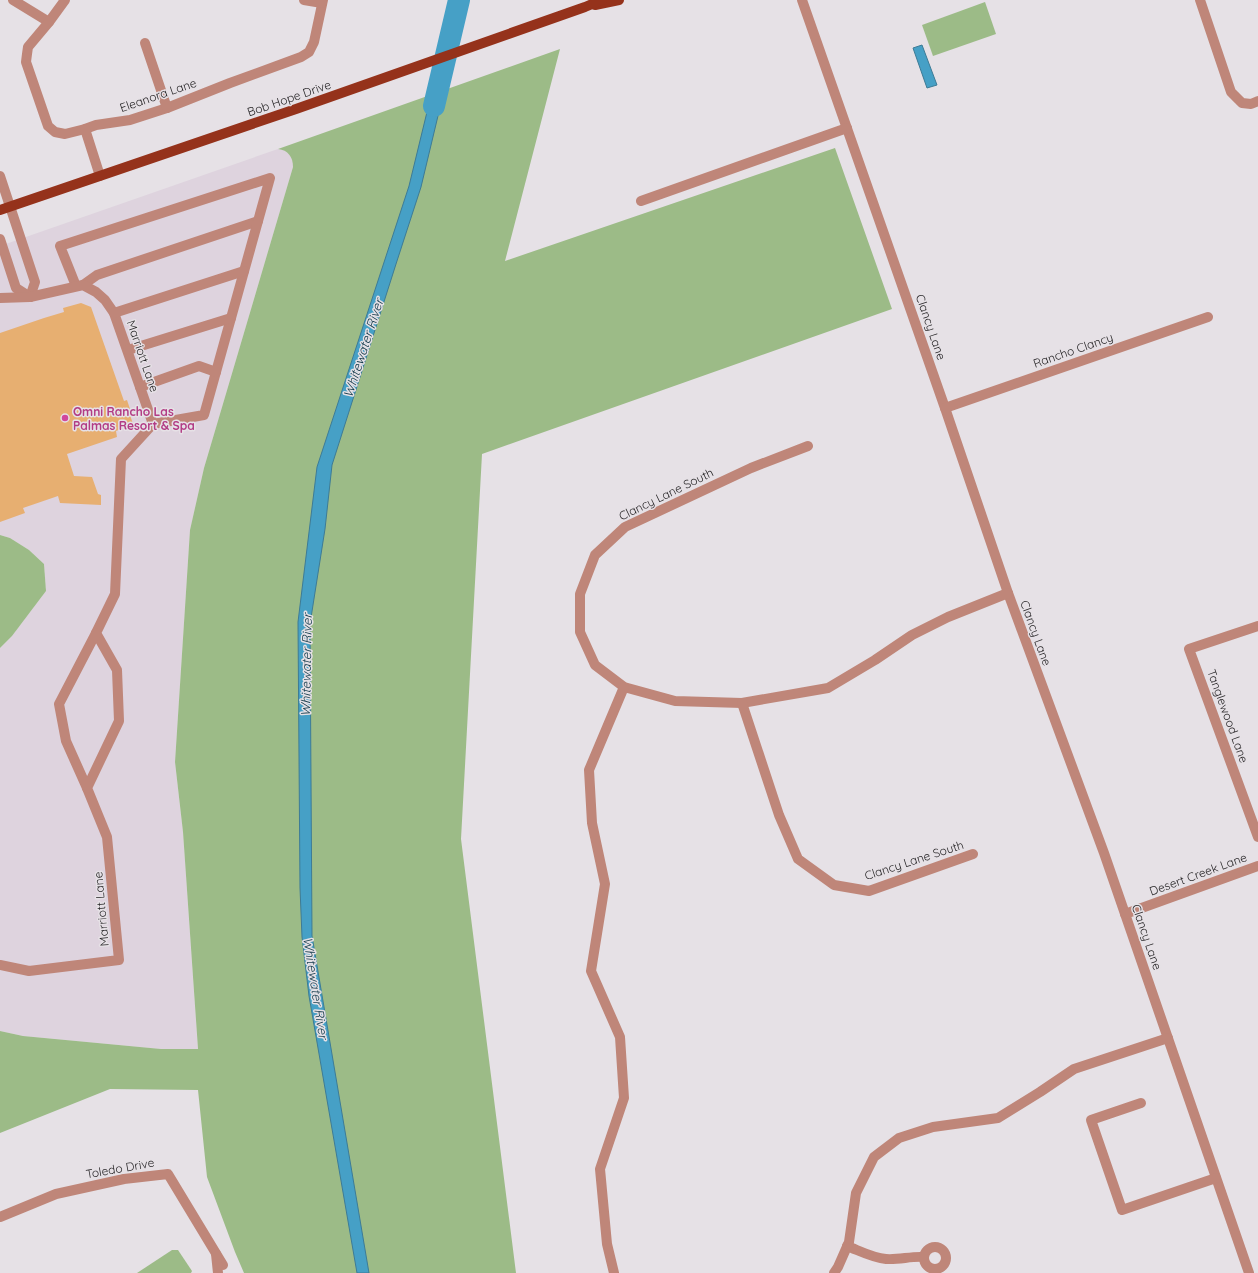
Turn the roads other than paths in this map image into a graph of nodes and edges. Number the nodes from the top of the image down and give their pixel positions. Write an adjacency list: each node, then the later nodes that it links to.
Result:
1 (13, 0): 10 (street)
2 (65, 0): 10 (street, Eleanora Lane)
3 (304, 0): 8 (street)
4 (602, 0): 9 (main road)
5 (619, 0): 9 (main road)
6 (802, 0): 14 (street, Clancy Lane)
7 (1200, 0): 12 (street)
8 (323, 2): 13 (street, Eleanora Lane)
9 (585, 8): 17 (main road, Bob Hope Drive)
10 (49, 22): 15 (street, Eleanora Lane)
11 (145, 42): 13 (street)
12 (1258, 101)
13 (167, 108): 15 (street, Eleanora Lane)
14 (847, 128): 18 (street); 33 (street, Clancy Lane)
15 (85, 129): 17 (street)
16 (0, 176): 19 (street)
17 (100, 176): 19 (main road, Bob Hope Drive)
18 (641, 201)
19 (10, 206): 20 (main road, Bob Hope Drive); 25 (street)
20 (0, 210)
21 (258, 221): 23 (street); 24 (street); 24 (street)
22 (0, 238): 25 (street)
23 (244, 271): 27 (street); 29 (street)
24 (80, 286): 25 (street); 27 (street, Marriott Lane)
25 (30, 297): 26 (street)
26 (0, 298)
27 (114, 313): 30 (street, Marriott Lane)
28 (1208, 317): 33 (street, Rancho Clancy)
29 (231, 318): 30 (street); 31 (street)
30 (128, 350): 32 (street, Marriott Lane)
31 (216, 372): 32 (street); 34 (street)
32 (140, 387): 34 (street, Marriott Lane)
33 (945, 408): 36 (street, Clancy Lane)
34 (153, 424): 38 (street, Marriott Lane)
35 (808, 446): 39 (street, Clancy Lane South)
36 (1008, 593): 40 (street, Clancy Lane South); 45 (street, Clancy Lane)
37 (1258, 626): 42 (street, Tanglewood Lane)
38 (96, 633): 41 (street); 41 (street, Marriott Lane)
39 (624, 687): 40 (street, Clancy Lane South); 54 (street)
40 (742, 703): 43 (street, Clancy Lane South)
41 (87, 788): 46 (street, Marriott Lane)
42 (1258, 837)
43 (973, 854)
44 (1258, 866): 45 (street, Desert Creek Lane)
45 (1125, 914): 47 (street, Clancy Lane)
46 (0, 965)
47 (1168, 1038): 49 (street, Clancy Lane); 51 (street)
48 (1141, 1103): 49 (street)
49 (1216, 1178): 56 (street, Clancy Lane)
50 (0, 1217): 53 (street, Toledo Drive)
51 (847, 1246): 52 (street); 55 (street)
52 (924, 1257)
53 (220, 1269)
54 (614, 1273)
55 (834, 1273)
56 (1249, 1273)

